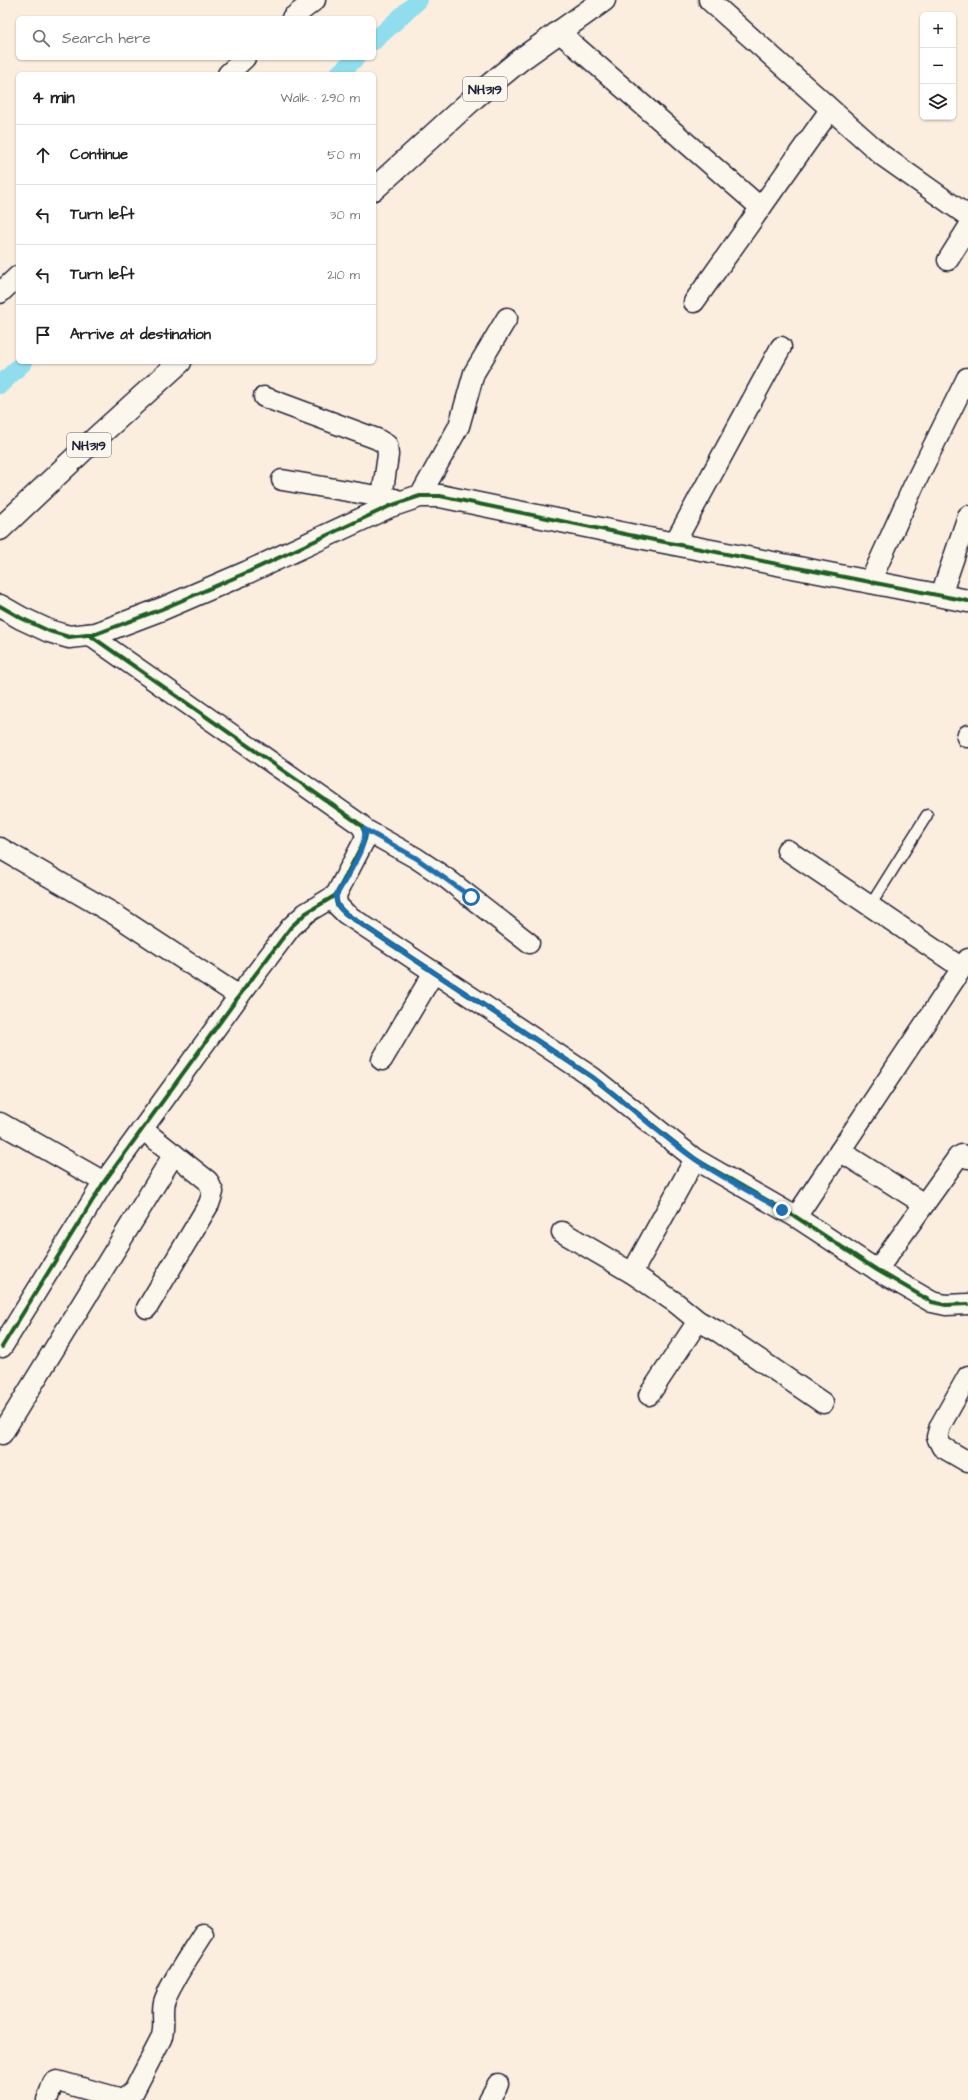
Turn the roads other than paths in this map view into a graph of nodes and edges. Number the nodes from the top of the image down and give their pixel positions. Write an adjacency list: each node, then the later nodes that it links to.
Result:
1 (315, 0): 4 (street)
2 (604, 0): 5 (main road, NH319)
3 (709, 0): 8 (street)
4 (295, 16)
5 (558, 31): 9 (main road, NH319); 10 (street)
6 (243, 60): 7 (street)
7 (230, 72)
8 (830, 110): 10 (street); 11 (street)
9 (376, 187)
10 (761, 208): 16 (street)
11 (968, 216)
12 (968, 228): 13 (street)
13 (948, 260)
14 (16, 278): 15 (street)
15 (0, 293)
16 (694, 302)
17 (507, 318): 24 (street)
18 (780, 346): 27 (street)
19 (178, 364): 26 (main road, NH319)
20 (967, 378): 28 (street)
21 (264, 397): 23 (street)
22 (282, 480): 23 (street)
23 (382, 497): 24 (street)
24 (411, 499): 27 (main road); 32 (main road)
25 (968, 516): 29 (street)
26 (0, 529)
27 (674, 544): 28 (main road)
28 (870, 582): 29 (main road)
29 (941, 595): 30 (main road)
30 (968, 601)
31 (0, 606): 32 (main road)
32 (88, 634): 34 (street)
33 (927, 815): 38 (lane)
34 (364, 829): 37 (street); 39 (street)
35 (0, 848): 42 (street)
36 (787, 850): 38 (street)
37 (336, 896): 41 (street); 42 (street)
38 (870, 906): 40 (street)
39 (529, 943)
40 (965, 964): 46 (street)
41 (434, 972): 43 (street); 49 (street)
42 (239, 996): 45 (street)
43 (382, 1060)
44 (0, 1123): 50 (street)
45 (142, 1129): 47 (street); 50 (street)
46 (840, 1151): 51 (street); 52 (street)
47 (174, 1154): 57 (street); 63 (street)
48 (968, 1158): 51 (street)
49 (695, 1159): 52 (street); 55 (street)
50 (104, 1182): 59 (street)
51 (924, 1204): 54 (street)
52 (796, 1217): 54 (street)
53 (562, 1232): 55 (street)
54 (876, 1270): 56 (street)
55 (632, 1273): 58 (street)
56 (968, 1304)
57 (147, 1308)
58 (698, 1321): 61 (street); 62 (street)
59 (2, 1347)
60 (968, 1376): 64 (street)
61 (649, 1395)
62 (823, 1403)
63 (2, 1434)
64 (968, 1462)
65 (203, 1934): 66 (street)
66 (47, 2100)

